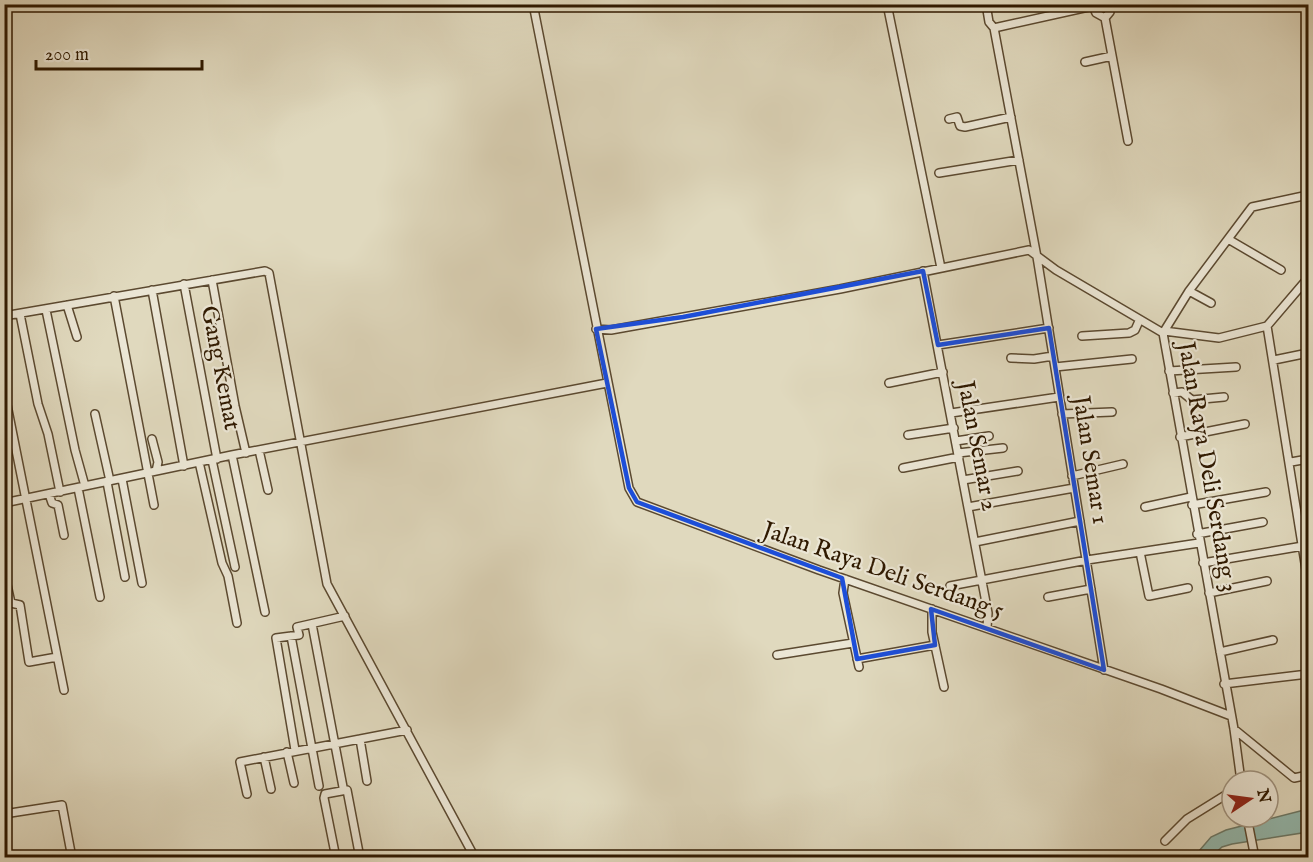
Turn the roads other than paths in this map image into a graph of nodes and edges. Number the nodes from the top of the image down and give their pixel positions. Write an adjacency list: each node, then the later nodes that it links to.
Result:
1 (533, 4): 36 (street, Jalan Raya Deli Serdang 5)
2 (887, 4): 19 (street)
3 (986, 4): 8 (street, Jalan Semar 1)
4 (1102, 4): 6 (street)
5 (1110, 4): 7 (street)
6 (1092, 5): 7 (street); 8 (street)
7 (1105, 18): 9 (street)
8 (994, 28): 11 (street, Jalan Semar 1)
9 (1112, 56): 10 (street); 13 (street)
10 (1085, 62)
11 (1011, 117): 12 (street); 14 (street, Jalan Semar 1)
12 (949, 118)
13 (1128, 141)
14 (1019, 160): 15 (street); 18 (street, Jalan Semar 1)
15 (939, 173)
16 (1308, 195): 17 (street, Jalan Raya Deli Serdang 3)
17 (1228, 239): 20 (street); 26 (street, Jalan Raya Deli Serdang 3)
18 (1038, 262): 19 (street); 33 (street); 35 (street, Jalan Semar 1)
19 (941, 268): 21 (street)
20 (1281, 270)
21 (923, 271): 36 (street); 40 (street, Jalan Semar 2)
22 (1308, 278): 34 (street)
23 (212, 280): 24 (street); 67 (street); 70 (street)
24 (184, 284): 25 (street); 73 (street, Gang Kemat)
25 (152, 290): 27 (street); 78 (street)
26 (1189, 291): 28 (street); 37 (street, Jalan Raya Deli Serdang 3)
27 (114, 296): 29 (street); 81 (street)
28 (1212, 303)
29 (67, 306): 30 (street); 39 (street)
30 (46, 310): 31 (street); 86 (street)
31 (20, 314): 32 (street); 89 (street)
32 (4, 316)
33 (1139, 321): 37 (street); 38 (street)
34 (1267, 326): 37 (street); 45 (street)
35 (1048, 328): 40 (street); 42 (street, Jalan Semar 1)
36 (596, 329): 51 (street, Jalan Raya Deli Serdang 5)
37 (1164, 332): 48 (street, Jalan Raya Deli Serdang 3)
38 (1082, 336)
39 (77, 337)
40 (938, 345): 49 (street, Jalan Semar 2)
41 (1308, 353): 45 (street)
42 (1053, 356): 43 (street); 46 (street, Jalan Semar 1)
43 (1011, 358)
44 (1132, 359): 46 (street)
45 (1274, 360): 76 (street)
46 (1055, 367): 54 (street, Jalan Semar 1)
47 (1236, 367): 48 (street)
48 (1169, 371): 53 (street, Jalan Raya Deli Serdang 3)
49 (943, 372): 50 (street); 58 (street, Jalan Semar 2)
50 (889, 383)
51 (607, 384): 67 (street); 111 (street, Jalan Raya Deli Serdang 5)
52 (4, 390): 92 (street)
53 (1173, 393): 55 (street); 64 (street, Jalan Raya Deli Serdang 3)
54 (1059, 397): 58 (street); 59 (street, Jalan Semar 1)
55 (1224, 397)
56 (1112, 412): 59 (street)
57 (95, 414): 85 (street)
58 (951, 414): 61 (street, Jalan Semar 2)
59 (1062, 414): 82 (street, Jalan Semar 1)
60 (1245, 424): 64 (street)
61 (954, 428): 62 (street); 66 (street, Jalan Semar 2)
62 (908, 435)
63 (989, 436): 66 (street)
64 (1180, 437): 93 (street, Jalan Raya Deli Serdang 3)
65 (152, 439): 81 (street)
66 (956, 441): 72 (street, Jalan Semar 2)
67 (300, 443): 69 (street); 124 (street)
68 (1003, 448): 72 (street)
69 (259, 450): 70 (street); 88 (street)
70 (246, 453): 71 (street)
71 (232, 455): 73 (street); 123 (street)
72 (958, 455): 79 (street); 84 (street, Jalan Semar 2)
73 (214, 459): 75 (street); 108 (street, Gang Kemat)
74 (1308, 459): 76 (street)
75 (199, 462): 78 (street); 125 (street)
76 (1291, 462): 104 (street)
77 (1123, 464): 82 (street)
78 (184, 466): 81 (street)
79 (903, 468)
80 (1018, 471): 84 (street)
81 (152, 472): 83 (street); 95 (street)
82 (1072, 476): 87 (street, Jalan Semar 1)
83 (122, 479): 85 (street); 115 (street)
84 (963, 480): 96 (street, Jalan Semar 2)
85 (109, 482): 86 (street); 110 (street)
86 (82, 487): 89 (street); 120 (street)
87 (1074, 488): 96 (street); 98 (street, Jalan Semar 1)
88 (268, 490)
89 (60, 492): 91 (street)
90 (1266, 492): 93 (street)
91 (49, 494): 92 (street); 101 (street)
92 (25, 499): 94 (street); 134 (street)
93 (1191, 501): 97 (street); 100 (street, Jalan Raya Deli Serdang 3)
94 (4, 503)
95 (154, 505)
96 (968, 507): 102 (street, Jalan Semar 2)
97 (1145, 507)
98 (1080, 521): 102 (street); 106 (street, Jalan Semar 1)
99 (1263, 522): 100 (street)
100 (1197, 534): 103 (street, Jalan Raya Deli Serdang 3)
101 (64, 535)
102 (975, 542): 112 (street, Jalan Semar 2)
103 (1199, 543): 105 (street); 107 (street, Jalan Raya Deli Serdang 3)
104 (1305, 550): 107 (street); 114 (street)
105 (1140, 552): 106 (street); 117 (street)
106 (1087, 560): 112 (street); 118 (street, Jalan Semar 1)
107 (1203, 563): 119 (street, Jalan Raya Deli Serdang 3)
108 (235, 567)
109 (4, 571): 134 (street)
110 (125, 577)
111 (845, 579): 122 (street, Jalan Raya Deli Serdang 5); 130 (street)
112 (982, 580): 116 (street); 127 (street, Jalan Semar 2)
113 (1267, 581): 119 (street)
114 (1308, 582)
115 (142, 583)
116 (950, 586)
117 (1188, 588)
118 (1091, 589): 121 (street); 137 (street, Jalan Semar 1)
119 (1209, 593): 132 (street, Jalan Raya Deli Serdang 3)
120 (100, 597)
121 (1048, 597)
122 (932, 609): 127 (street, Jalan Raya Deli Serdang 5); 131 (street)
123 (265, 612)
124 (345, 616): 126 (street); 144 (street)
125 (237, 623)
126 (312, 624): 128 (street); 146 (street)
127 (988, 625): 137 (street, Jalan Raya Deli Serdang 5)
128 (291, 636): 147 (street); 148 (street)
129 (1273, 640): 132 (street)
130 (853, 643): 133 (street); 135 (street)
131 (935, 645): 135 (street); 140 (street)
132 (1220, 652): 139 (street, Jalan Raya Deli Serdang 3)
133 (777, 655)
134 (57, 657): 141 (street)
135 (857, 659): 136 (street)
136 (859, 667)
137 (1105, 668): 142 (street, Jalan Raya Deli Serdang 5)
138 (1308, 674): 139 (street)
139 (1224, 684): 142 (street, Jalan Raya Deli Serdang 3)
140 (944, 687)
141 (64, 690)
142 (1231, 716): 143 (street, Jalan Raya Deli Serdang 3)
143 (1234, 729): 150 (street, Jalan Raya Deli Serdang 3); 151 (street)
144 (407, 730): 145 (street); 167 (street)
145 (360, 739): 146 (street); 152 (street)
146 (335, 743): 147 (street); 155 (street)
147 (312, 747): 148 (street); 154 (street)
148 (291, 751): 149 (street); 153 (street)
149 (264, 757): 156 (street); 157 (street)
150 (1239, 769)
151 (1308, 775)
152 (367, 781)
153 (294, 783)
154 (319, 786)
155 (344, 787)
156 (271, 789)
157 (247, 794)
158 (1220, 798): 162 (street)
159 (4, 814): 164 (street)
160 (4, 822): 163 (street)
161 (1250, 829): 168 (street)
162 (1165, 842)
163 (4, 843)
164 (72, 858)
165 (336, 858): 166 (street)
166 (360, 858)
167 (475, 858)
168 (1255, 858)

